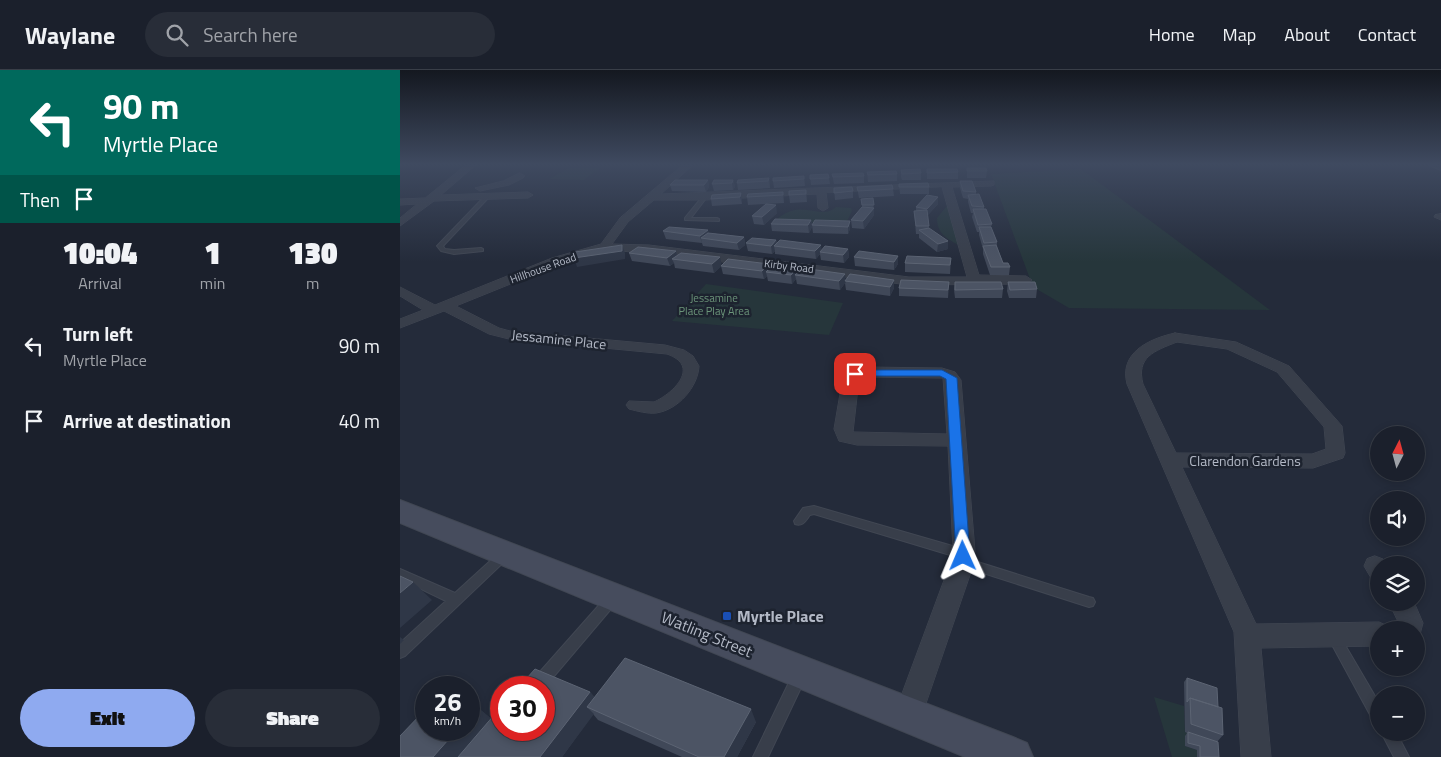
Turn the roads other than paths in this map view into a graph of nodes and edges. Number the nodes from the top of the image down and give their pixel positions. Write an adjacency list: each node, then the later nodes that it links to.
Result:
1 (431, 197): 8 (street)
2 (467, 197): 8 (street)
3 (487, 197): 14 (lane)
4 (652, 197): 13 (street)
5 (705, 197): 11 (lane)
6 (822, 197): 10 (street)
7 (950, 197): 15 (street)
8 (428, 199): 9 (street); 12 (street)
9 (400, 202)
10 (823, 208)
11 (717, 220)
12 (400, 223)
13 (604, 247): 15 (street, Kirby Road); 18 (street, Hillhouse Road)
14 (481, 250)
15 (974, 279): 16 (street, Kirby Road)
16 (1026, 280)
17 (400, 291): 18 (street, Jessamine Place)
18 (439, 308): 19 (street, Hillhouse Road); 20 (street, Jessamine Place)
19 (400, 324)
20 (635, 405)
21 (956, 440): 21 (street); 26 (street)
22 (1171, 460): 22 (street, Clarendon Gardens); 33 (street, Clarendon Gardens)
23 (400, 511): 25 (main road, Watling Street)
24 (799, 521): 26 (lane)
25 (506, 553): 28 (main road, Watling Street); 29 (lane)
26 (963, 558): 30 (lane); 38 (street)
27 (400, 574): 29 (lane)
28 (614, 597): 35 (main road, Watling Street); 36 (lane)
29 (457, 600): 34 (lane)
30 (1089, 602)
31 (1370, 634): 32 (street)
32 (1333, 635): 33 (street); 37 (lane)
33 (1248, 636): 42 (street, Clarendon Gardens)
34 (400, 652)
35 (801, 672): 38 (main road, Watling Street); 40 (lane)
36 (545, 676)
37 (1370, 701)
38 (908, 715): 41 (main road, Watling Street)
39 (1393, 741): 43 (lane)
40 (760, 757)
41 (1013, 757)
42 (1256, 757)
43 (1402, 757)

